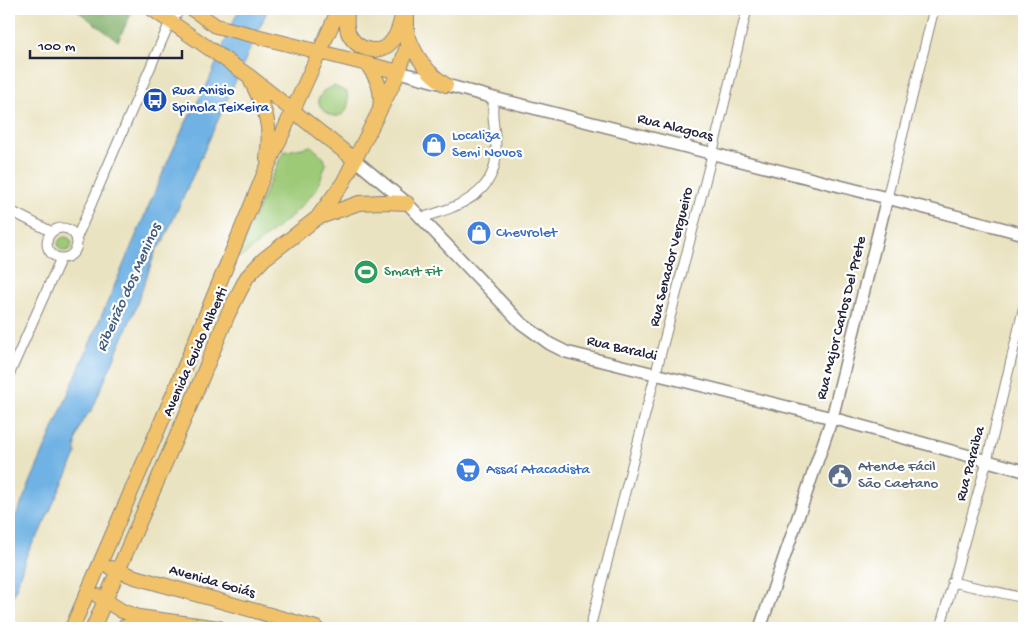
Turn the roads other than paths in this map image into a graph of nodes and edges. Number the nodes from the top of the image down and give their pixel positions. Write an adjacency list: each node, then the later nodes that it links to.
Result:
1 (152, 9): 9 (main road, Rua Baraldi)
2 (181, 9): 9 (street)
3 (192, 9): 11 (main road, Rua Alagoas)
4 (339, 9): 11 (main road, Avenida Guido Aliberti)
5 (348, 9): 6 (main road)
6 (406, 9): 10 (main road, Avenida Guido Aliberti)
7 (747, 9): 19 (street, Rua Senador Vergueiro)
8 (934, 9): 22 (street, Rua Major Carlos Del Prete)
9 (170, 22): 14 (main road, Rua Baraldi); 29 (street)
10 (408, 35): 13 (main road, Avenida Guido Aliberti); 15 (main road)
11 (319, 52): 12 (main road, Rua Alagoas); 17 (main road, Avenida Guido Aliberti)
12 (367, 64): 13 (main road, Rua Alagoas); 18 (main road)
13 (399, 72): 15 (street, Rua Alagoas); 18 (main road, Avenida Guido Aliberti)
14 (247, 75): 17 (main road, Rua Baraldi); 21 (main road)
15 (446, 85): 16 (street, Rua Alagoas)
16 (494, 98): 19 (street, Rua Alagoas); 26 (street)
17 (293, 111): 20 (main road, Rua Baraldi); 21 (main road, Avenida Guido Aliberti)
18 (379, 114): 20 (main road, Avenida Guido Aliberti)
19 (712, 155): 22 (street, Rua Alagoas); 32 (street, Rua Senador Vergueiro)
20 (355, 160): 23 (street, Rua Baraldi); 25 (main road, Avenida Guido Aliberti)
21 (265, 172): 37 (main road, Avenida Guido Aliberti)
22 (887, 198): 28 (street, Rua Alagoas); 34 (street, Rua Major Carlos Del Prete)
23 (407, 204): 25 (main road); 26 (street, Rua Baraldi)
24 (9, 210): 27 (street)
25 (317, 218): 38 (main road, Avenida Guido Aliberti)
26 (421, 218): 32 (street, Rua Baraldi)
27 (52, 232): 29 (street); 30 (street)
28 (1024, 234)
29 (76, 237): 30 (street)
30 (61, 258): 33 (street)
31 (1024, 306): 35 (street, Rua Paraiba)
32 (656, 374): 34 (street, Rua Baraldi); 49 (street, Rua Senador Vergueiro)
33 (9, 375)
34 (832, 418): 35 (street, Rua Baraldi); 50 (street, Rua Major Carlos Del Prete)
35 (987, 461): 36 (street, Rua Baraldi); 39 (street, Rua Paraiba)
36 (1024, 471)
37 (101, 563): 38 (main road, Avenida Goiás); 40 (main road, Avenida Guido Aliberti)
38 (118, 571): 42 (main road, Avenida Guido Aliberti); 48 (main road, Avenida Goiás)
39 (952, 582): 41 (street); 51 (street, Rua Paraiba)
40 (89, 591): 42 (main road); 44 (main road, Avenida Guido Aliberti)
41 (1024, 598)
42 (105, 601): 43 (main road); 45 (main road, Avenida Guido Aliberti)
43 (147, 619): 46 (main road); 47 (main road)
44 (72, 628)
45 (93, 628)
46 (122, 628)
47 (219, 628)
48 (316, 628)
49 (590, 628)
50 (760, 628)
51 (940, 628)

